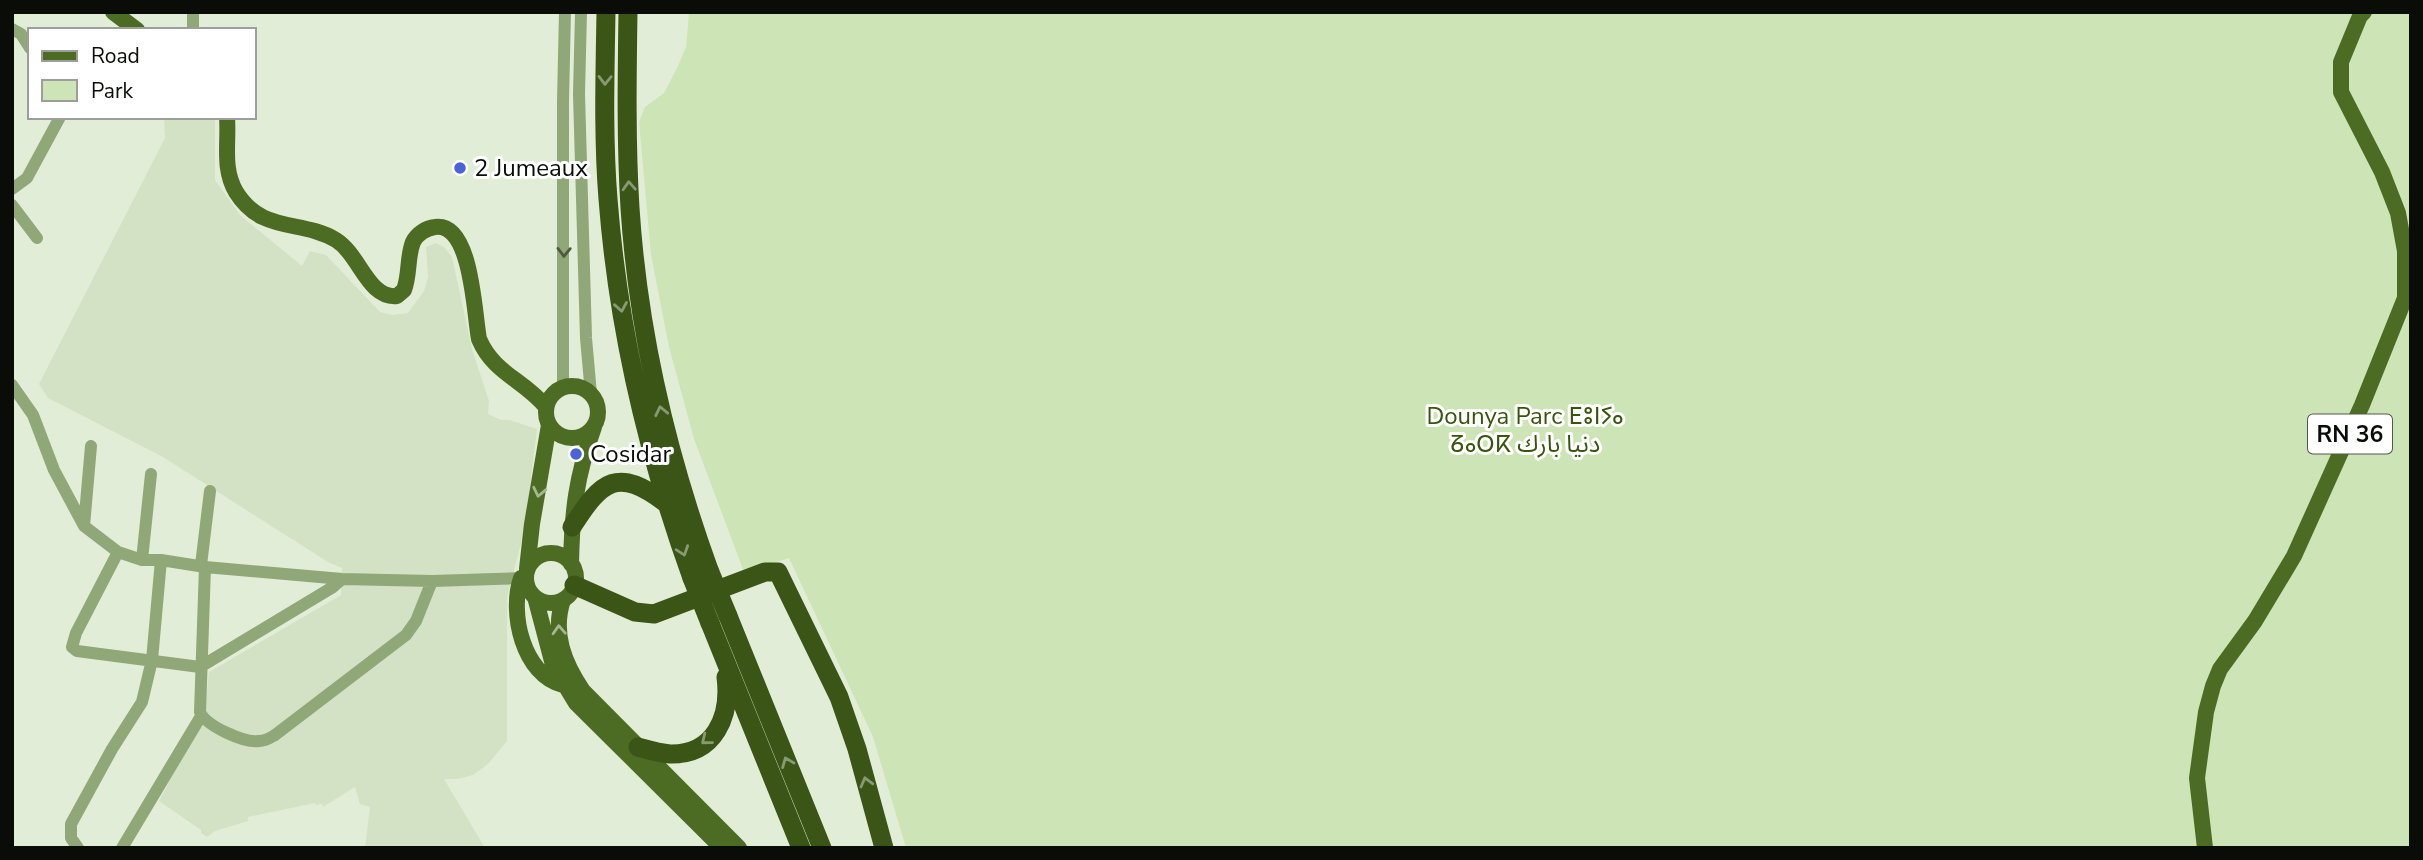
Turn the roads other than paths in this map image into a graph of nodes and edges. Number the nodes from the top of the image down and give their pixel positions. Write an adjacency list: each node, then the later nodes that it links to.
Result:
1 (113, 12): 7 (main road)
2 (565, 12): 17 (street, one-way to 17)
3 (581, 12): 16 (street)
4 (606, 12): 23 (highway, one-way to 23)
5 (628, 12): 31 (highway, one-way to 5)
6 (2364, 12): 51 (main road, RN 36)
7 (134, 28)
8 (12, 29): 9 (street)
9 (28, 45)
10 (59, 119): 12 (street)
11 (227, 119): 17 (main road)
12 (12, 189)
13 (12, 205): 14 (street)
14 (37, 238)
15 (12, 385): 24 (street)
16 (591, 394): 17 (main road); 19 (main road)
17 (555, 396): 18 (main road)
18 (549, 425): 19 (main road); 32 (main road, one-way to 32)
19 (593, 427): 25 (main road)
20 (91, 446): 24 (street)
21 (151, 474): 27 (street)
22 (210, 491): 30 (street)
23 (667, 504): 25 (highway); 31 (highway, one-way to 31)
24 (84, 526): 26 (street)
25 (572, 527): 29 (main road)
26 (118, 552): 27 (street); 39 (street)
27 (142, 560): 28 (street)
28 (161, 560): 30 (street); 39 (street)
29 (571, 564): 32 (main road); 35 (main road)
30 (203, 566): 33 (street); 40 (street)
31 (701, 574): 37 (highway, bridge)
32 (525, 575): 34 (street); 36 (main road); 41 (main road)
33 (342, 579): 34 (street); 40 (street)
34 (432, 581): 42 (street)
35 (568, 592): 36 (main road); 43 (main road, one-way to 35); 50 (highway, one-way to 35)
36 (535, 597): 41 (main road)
37 (719, 620): 38 (highway); 49 (highway, one-way to 37)
38 (723, 655): 43 (highway, one-way to 43); 48 (highway)
39 (152, 660): 40 (street); 44 (street)
40 (200, 667): 42 (street)
41 (563, 685): 46 (main road)
42 (201, 716): 45 (street)
43 (638, 747): 47 (main road)
44 (78, 848)
45 (122, 848)
46 (722, 848)
47 (739, 848)
48 (801, 848)
49 (822, 848)
50 (884, 848)
51 (2205, 848)

